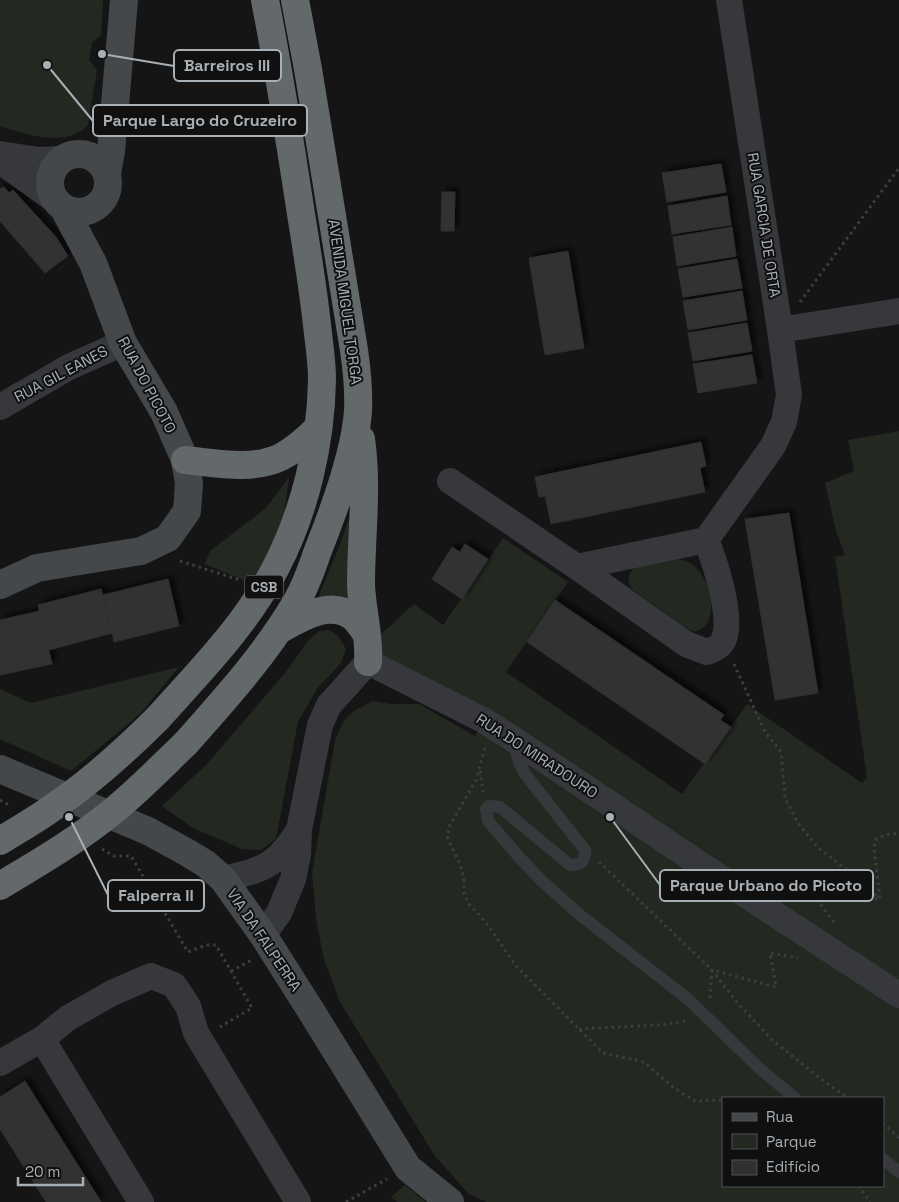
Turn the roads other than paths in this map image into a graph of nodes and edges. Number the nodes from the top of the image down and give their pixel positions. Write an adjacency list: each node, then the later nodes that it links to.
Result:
1 (124, 0): 5 (street, RUA DO PICOTO)
2 (265, 0): 18 (highway, AVENIDA MIGUEL TORGA / CSB)
3 (295, 0): 17 (highway, AVENIDA MIGUEL TORGA / CSB)
4 (729, 0): 14 (street, RUA GARCIA DE ORTA)
5 (114, 119): 7 (street); 9 (street, RUA DO PICOTO)
6 (0, 154): 7 (street)
7 (74, 157): 9 (street); 11 (street, RUA DO PICOTO)
8 (0, 161): 11 (street)
9 (107, 173): 10 (street, RUA DO PICOTO)
10 (100, 204): 11 (street); 12 (street, RUA DO PICOTO)
11 (61, 205): 12 (street, RUA DO PICOTO)
12 (93, 263): 15 (street, RUA DO PICOTO)
13 (899, 311): 14 (street)
14 (780, 330): 21 (street, RUA GARCIA DE ORTA)
15 (123, 343): 16 (street, RUA GIL EANES); 19 (street, RUA DO PICOTO)
16 (0, 407)
17 (358, 413): 24 (highway, AVENIDA MIGUEL TORGA / CSB); 25 (highway)
18 (318, 428): 19 (highway); 30 (highway, AVENIDA MIGUEL TORGA / CSB, bridge)
19 (185, 460): 23 (street, RUA DO PICOTO)
20 (450, 481): 22 (street)
21 (706, 540): 22 (street); 22 (street)
22 (577, 567)
23 (0, 585)
24 (279, 630): 25 (highway); 32 (highway, AVENIDA MIGUEL TORGA / CSB, bridge)
25 (366, 633): 26 (highway)
26 (368, 662): 27 (street, RUA DO MIRADOURO); 29 (street)
27 (516, 741): 34 (street, RUA DO MIRADOURO); 37 (lane)
28 (0, 769): 31 (street, VIA DA FALPERRA)
29 (299, 830): 31 (street); 33 (street)
30 (0, 841)
31 (223, 879): 33 (street, VIA DA FALPERRA)
32 (0, 886)
33 (261, 946): 42 (street, VIA DA FALPERRA)
34 (899, 995)
35 (42, 1039): 36 (street); 40 (street); 41 (street)
36 (0, 1063)
37 (794, 1097)
38 (884, 1160): 39 (lane)
39 (899, 1172)
40 (141, 1202)
41 (298, 1202)
42 (450, 1202)

